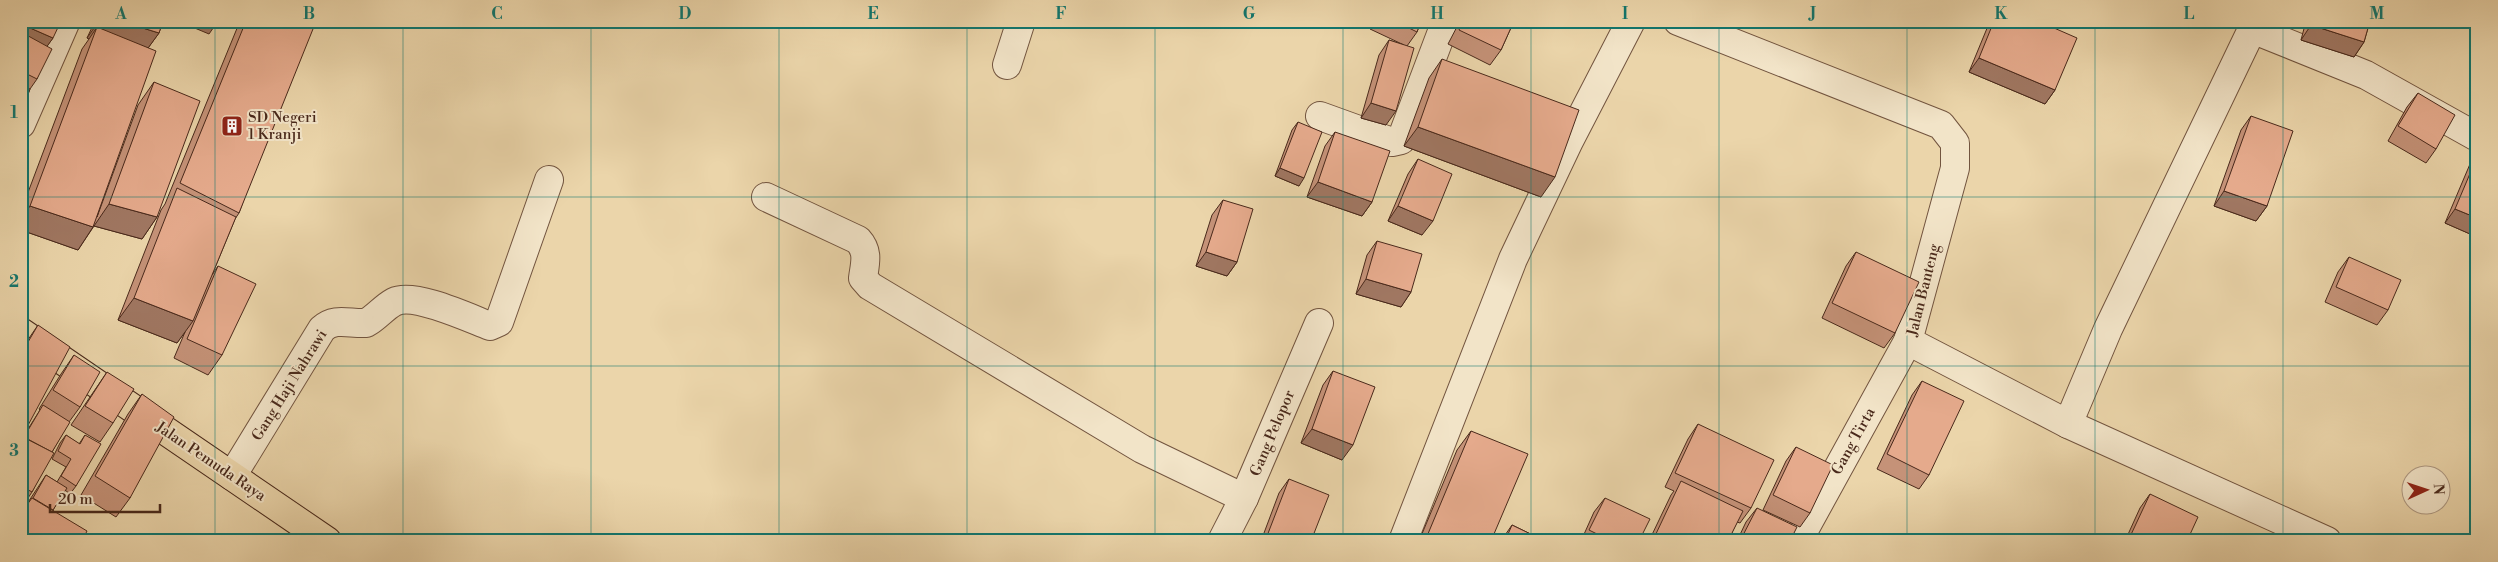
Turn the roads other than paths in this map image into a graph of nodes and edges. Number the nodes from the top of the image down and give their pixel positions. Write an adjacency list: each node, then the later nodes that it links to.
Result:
1 (66, 21): 9 (street)
2 (1021, 21): 7 (street)
3 (1446, 21): 8 (street)
4 (1631, 21): 21 (street)
5 (1678, 21): 15 (street, Jalan Banteng)
6 (2254, 25): 10 (street); 16 (street)
7 (1007, 65)
8 (1320, 116)
9 (21, 124)
10 (2477, 137)
11 (549, 180): 17 (street, Gang Haji Nahrawi)
12 (766, 197): 18 (street)
13 (1320, 323): 18 (street, Gang Pelopor)
14 (21, 332): 17 (main road, Jalan Pemuda Raya)
15 (1908, 341): 16 (street, Jalan Banteng); 22 (street, Gang Tirta)
16 (2068, 424): 23 (street, Jalan Banteng)
17 (232, 476): 19 (main road, Jalan Pemuda Raya)
18 (1244, 498): 20 (street, Gang Pelopor)
19 (310, 536)
20 (1222, 541)
21 (1403, 541)
22 (1798, 541)
23 (2327, 541)

